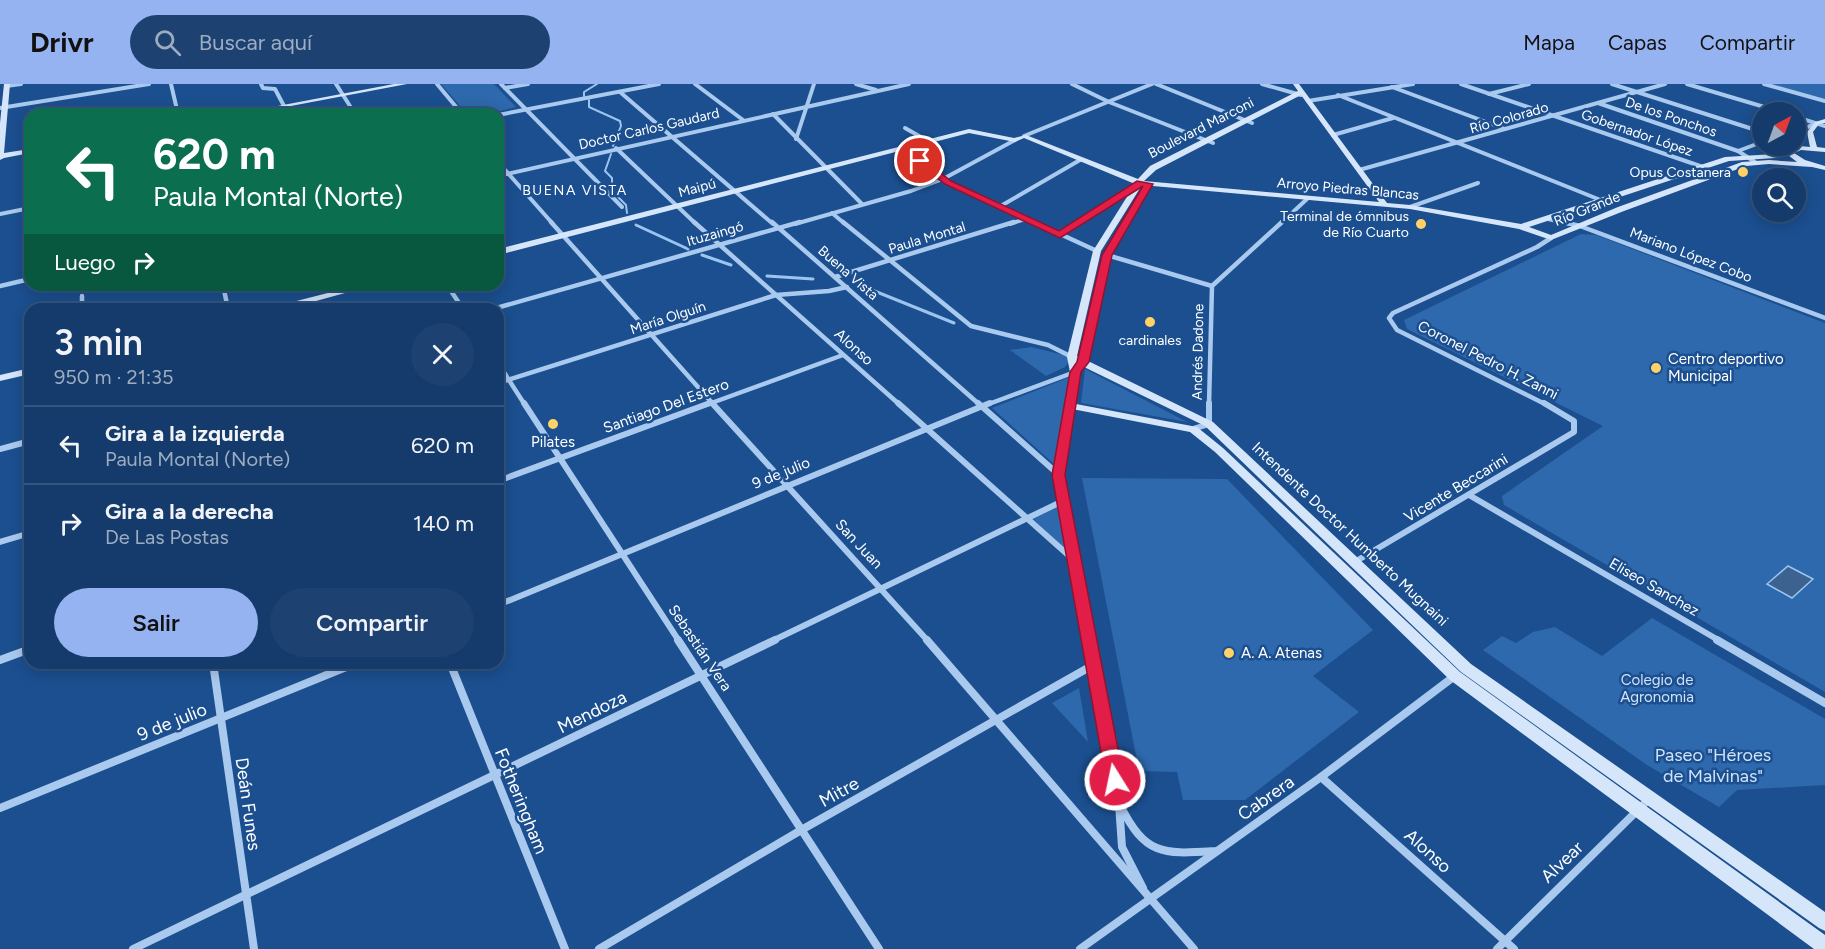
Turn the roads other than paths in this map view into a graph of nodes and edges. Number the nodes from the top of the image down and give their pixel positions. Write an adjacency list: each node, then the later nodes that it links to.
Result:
1 (21, 84): 26 (street)
2 (149, 84): 41 (street)
3 (171, 84): 43 (street)
4 (261, 84): 40 (street)
5 (336, 84): 33 (street)
6 (404, 84): 33 (main road)
7 (437, 84): 46 (street)
8 (501, 84): 28 (street)
9 (528, 84): 28 (street)
10 (659, 84): 30 (street)
11 (695, 84): 52 (street)
12 (814, 84): 42 (street)
13 (856, 84): 29 (street)
14 (909, 84): 29 (street, Doctor Carlos Gaudard)
15 (1072, 84): 37 (street)
16 (1154, 84): 37 (street); 55 (street)
17 (1262, 84): 35 (street)
18 (1296, 84): 35 (main road)
19 (1413, 84): 27 (street)
20 (1461, 84): 32 (street, Gobernador López)
21 (1529, 84): 32 (street)
22 (1612, 84): 31 (street)
23 (1665, 84): 31 (street, Río Colorado)
24 (1687, 84): 39 (street)
25 (1764, 84): 36 (street)
26 (6, 85): 41 (main road)
27 (1392, 87): 34 (street); 58 (street)
28 (506, 88): 47 (street)
29 (880, 91): 42 (street, Doctor Carlos Gaudard)
30 (620, 92): 47 (street); 62 (street, Buena Vista)
31 (1637, 92): 38 (street, Río Colorado); 59 (street)
32 (1489, 94): 50 (street, Gobernador López)
33 (344, 95): 40 (main road); 45 (street)
34 (1338, 95): 35 (street); 51 (street)
35 (1303, 96): 55 (main road, Boulevard Marconi); 61 (main road)
36 (1825, 101)
37 (1109, 102): 63 (street); 67 (street)
38 (1597, 103): 50 (street, Río Colorado); 75 (street, De los Ponchos)
39 (1752, 103)
40 (284, 106): 44 (main road)
41 (2, 107): 79 (main road)
42 (805, 107): 49 (street, Doctor Carlos Gaudard); 64 (street)
43 (177, 108)
44 (272, 108)
45 (352, 108)
46 (457, 108)
47 (526, 109): 48 (street); 81 (street)
48 (504, 114)
49 (773, 114): 52 (street, Doctor Carlos Gaudard); 64 (street)
50 (1553, 116): 58 (street, Río Colorado); 85 (street, Gobernador López)
51 (1394, 118): 61 (street); 68 (street)
52 (743, 120): 62 (street, Doctor Carlos Gaudard)
53 (1806, 120): 56 (street)
54 (1825, 121): 56 (main road)
55 (1249, 122): 67 (main road, Boulevard Marconi)
56 (1822, 125): 60 (street); 73 (main road); 74 (main road)
57 (905, 128): 66 (street)
58 (1506, 129): 68 (street, Río Colorado)
59 (1752, 129)
60 (1806, 129)
61 (1333, 135): 89 (main road)
62 (672, 136): 70 (street, Doctor Carlos Gaudard); 95 (street, Buena Vista)
63 (1024, 136): 65 (main road); 82 (main road, Arroyo Piedras Blancas)
64 (796, 139): 88 (street)
65 (1015, 140): 66 (main road, Maipú); 92 (street, Ituzaingó)
66 (928, 141): 71 (main road, Maipú)
67 (1210, 142): 94 (main road, Boulevard Marconi)
68 (1458, 144): 89 (street, Río Colorado); 97 (street)
69 (1752, 146): 75 (street)
70 (616, 148): 81 (street, Doctor Carlos Gaudard); 101 (street, Alonso)
71 (902, 148): 88 (main road, Maipú); 92 (street)
72 (1806, 148): 73 (main road, Río Grande)
73 (1810, 148): 74 (main road, Río Grande)
74 (1825, 149)
75 (1737, 151): 80 (street, De los Ponchos)
76 (24, 152): 79 (main road)
77 (1775, 156): 80 (main road, Río Grande)
78 (1794, 156): 84 (main road)
79 (0, 157)
80 (1746, 157): 83 (street, De los Ponchos); 85 (main road, Río Grande)
81 (574, 158): 90 (street, Doctor Carlos Gaudard); 100 (street)
82 (1080, 160): 94 (main road, Arroyo Piedras Blancas); 102 (street)
83 (1755, 162): 84 (main road, Río Grande); 109 (main road, Río Grande)
84 (1811, 165): 86 (main road)
85 (1703, 167): 97 (main road, Río Grande)
86 (1825, 168)
87 (504, 169): 90 (street, San Juan)
88 (826, 169): 95 (main road, Maipú); 98 (street)
89 (1359, 170): 99 (main road)
90 (508, 174): 91 (street, Doctor Carlos Gaudard); 113 (street, San Juan)
91 (504, 175)
92 (943, 179): 98 (street, Ituzaingó); 102 (street)
93 (1478, 183): 103 (street)
94 (1144, 184): 96 (main road, Arroyo Piedras Blancas); 112 (street); 117 (main road, Boulevard Marconi)
95 (736, 192): 101 (main road, Maipú); 111 (street, Buena Vista)
96 (1307, 198): 99 (main road, Arroyo Piedras Blancas); 123 (street, Andrés Dadone)
97 (1604, 201): 108 (main road, Río Grande)
98 (862, 204): 106 (street, Ituzaingó)
99 (1385, 205): 103 (main road, Arroyo Piedras Blancas)
100 (622, 207)
101 (677, 207): 113 (main road, Maipú); 115 (street, Alonso)
102 (999, 207): 107 (street)
103 (1410, 207): 110 (main road, Arroyo Piedras Blancas)
104 (24, 209): 105 (street)
105 (0, 213)
106 (832, 213): 111 (street, Ituzaingó); 118 (street, Intendente Doctor Humberto Mugnaini)
107 (1025, 219): 112 (street); 118 (street, Paula Montal)
108 (1548, 219): 109 (street, Mariano López Cobo); 110 (main road, Río Grande)
109 (1580, 226): 114 (main road, Río Grande); 131 (street, Mariano López Cobo)
110 (1521, 227): 114 (main road, Arroyo Piedras Blancas)
111 (778, 228): 115 (street, Ituzaingó); 119 (street, Buena Vista)
112 (1060, 235): 117 (street)
113 (563, 236): 116 (main road, Maipú); 120 (street, San Juan)
114 (1551, 238): 132 (street, Río Grande)
115 (720, 245): 120 (street, Ituzaingó); 127 (street, Alonso)
116 (504, 251)
117 (1102, 253): 123 (street); 135 (main road, Boulevard Marconi); 136 (main road, Boulevard Marconi)
118 (891, 260): 119 (street, Paula Montal); 135 (street, Intendente Doctor Humberto Mugnaini)
119 (835, 277): 124 (street, Buena Vista)
120 (602, 278): 130 (street, Ituzaingó); 133 (street, San Juan)
121 (24, 280): 122 (street)
122 (0, 286)
123 (1212, 286): 147 (street, Andrés Dadone)
124 (847, 287): 127 (street, María Olguín); 145 (street, Buena Vista)
125 (339, 291): 129 (main road)
126 (82, 296): 128 (street)
127 (776, 296): 133 (street, María Olguín); 134 (street, Alonso)
128 (82, 303)
129 (311, 303)
130 (504, 306)
131 (1825, 318)
132 (1391, 322): 146 (street, Coronel Pedro H. Zanni)
133 (652, 335): 141 (street, María Olguín); 143 (street, San Juan)
134 (843, 355): 143 (street, Santiago Del Estero); 148 (street, Alonso)
135 (1072, 357): 136 (main road, Intendente Doctor Humberto Mugnaini); 139 (main road, Boulevard Marconi)
136 (1083, 362): 139 (main road, Boulevard Marconi); 147 (main road, Intendente Doctor Humberto Mugnaini)
137 (24, 372): 140 (main road)
138 (504, 372): 141 (street, Sebastián Vera)
139 (1075, 372): 144 (main road, Boulevard Marconi); 145 (street, 9 de julio)
140 (0, 378)
141 (509, 380): 142 (street, María Olguín); 152 (street, Sebastián Vera)
142 (504, 381)
143 (712, 404): 152 (street, Santiago Del Estero); 155 (street, San Juan)
144 (1071, 406): 149 (main road, Intendente Doctor Humberto Mugnaini); 153 (street, Boulevard Marconi)
145 (981, 407): 148 (street, 9 de julio); 153 (street, Buena Vista)
146 (1574, 421): 156 (street, Vicente Beccarini)
147 (1209, 424): 149 (street); 163 (main road, Intendente Doctor Humberto Mugnaini)
148 (926, 429): 155 (street, 9 de julio); 158 (street, Alonso)
149 (1193, 429): 163 (main road, Intendente Doctor Humberto Mugnaini)
150 (24, 443): 151 (street)
151 (0, 449)
152 (559, 459): 154 (street, Santiago Del Estero); 161 (street, Sebastián Vera)
153 (1059, 475): 157 (street, Boulevard Marconi)
154 (504, 479)
155 (786, 486): 161 (street, 9 de julio); 164 (street, San Juan)
156 (1469, 495): 163 (street, Vicente Beccarini); 174 (street, Eliseo Sanchez)
157 (1063, 501): 158 (street, Mendoza); 162 (street, Boulevard Marconi)
158 (1027, 518): 162 (street, Alonso); 164 (street, Mendoza)
159 (24, 535): 160 (street)
160 (0, 542)
161 (621, 554): 165 (street, 9 de julio); 173 (street, Sebastián Vera)
162 (1076, 562): 168 (street, Boulevard Marconi)
163 (1347, 566): 172 (main road, Intendente Doctor Humberto Mugnaini)
164 (882, 588): 173 (street, Mendoza); 176 (street, San Juan)
165 (504, 603)
166 (24, 651): 167 (street)
167 (0, 660)
168 (1095, 664): 176 (street, Mitre); 180 (street, Boulevard Marconi)
169 (214, 669): 175 (street, Deán Funes)
170 (341, 669): 175 (street, 9 de julio)
171 (452, 669): 177 (street, Fotheringham)
172 (1461, 672): 178 (street, Cabrera); 179 (main road, Intendente Doctor Humberto Mugnaini)
173 (702, 675): 177 (street, Mendoza); 182 (street, Sebastián Vera)
174 (1825, 703)
175 (221, 718): 181 (street, 9 de julio); 184 (street, Deán Funes)
176 (996, 721): 182 (street, Mitre); 185 (street, San Juan)
177 (494, 776): 184 (street, Mendoza); 191 (street, Fotheringham)
178 (1321, 777): 183 (street, Cabrera); 187 (street, Alonso)
179 (1645, 803): 186 (main road, Intendente Doctor Humberto Mugnaini); 187 (street, Alvear); 188 (main road, Intendente Doctor Humberto Mugnaini)
180 (1119, 804): 183 (street, Boulevard Marconi); 185 (street, Boulevard Marconi)
181 (0, 808)
182 (803, 829): 192 (street, Mitre); 193 (street, Sebastián Vera)
183 (1217, 851): 185 (street, Cabrera)
184 (246, 894): 189 (street, Mendoza); 190 (street, Deán Funes)
185 (1149, 900): 194 (street, Cabrera); 195 (street, San Juan)
186 (1825, 922)
187 (1505, 941): 196 (street, Alvear); 197 (street, Alonso)
188 (1825, 946)
189 (133, 949)
190 (254, 949)
191 (565, 949)
192 (599, 949)
193 (879, 949)
194 (1080, 949)
195 (1194, 949)
196 (1497, 949)
197 (1514, 949)

